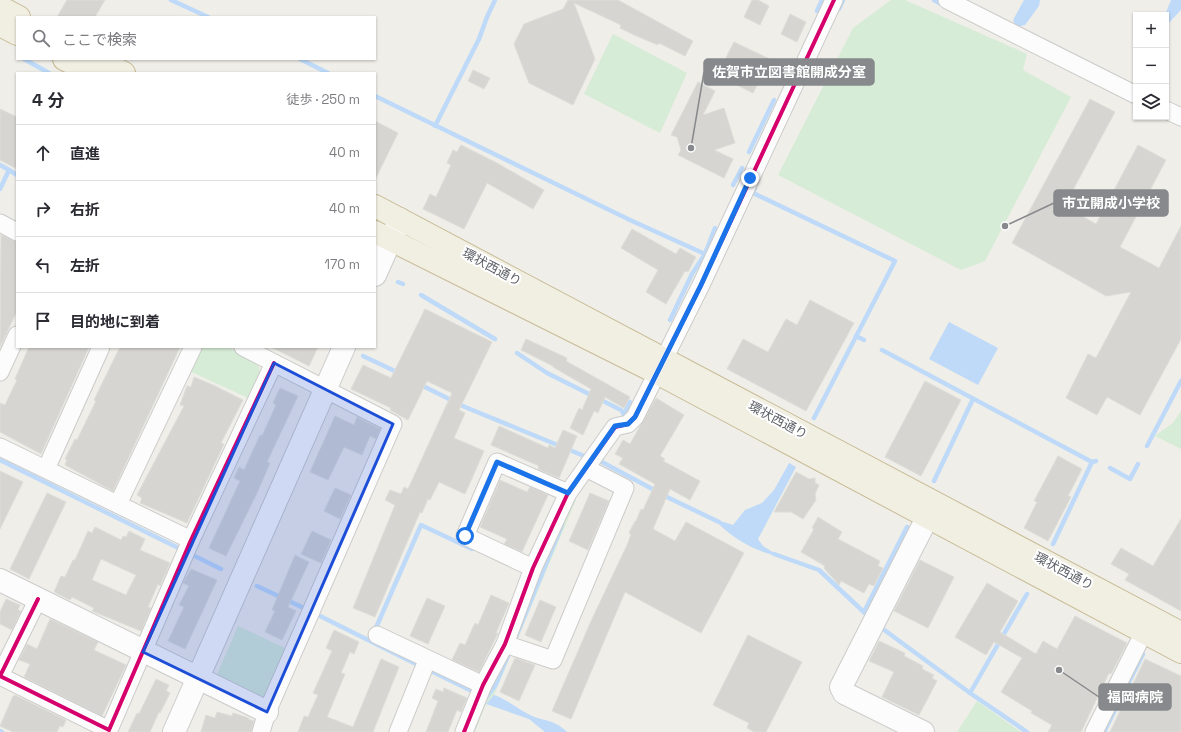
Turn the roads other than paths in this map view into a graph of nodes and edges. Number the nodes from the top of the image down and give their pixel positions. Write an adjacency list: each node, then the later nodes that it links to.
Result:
1 (834, 0): 26 (street)
2 (948, 0): 11 (street)
3 (0, 7): 4 (highway)
4 (17, 16)
5 (0, 25): 6 (highway)
6 (16, 33)
7 (66, 60): 9 (highway)
8 (100, 60): 10 (highway)
9 (89, 72)
10 (122, 72)
11 (1133, 93)
12 (1169, 111): 13 (street)
13 (1181, 117)
14 (376, 207): 15 (highway, 環状西通り)
15 (400, 219): 18 (street); 26 (highway, 環状西通り)
16 (0, 223): 17 (street)
17 (16, 231)
18 (383, 236): 19 (street); 26 (highway, 環状西通り)
19 (376, 270)
20 (16, 337): 27 (street)
21 (101, 348): 31 (street)
22 (193, 348): 33 (street)
23 (245, 348): 25 (street)
24 (344, 348): 28 (street)
25 (274, 363): 28 (street); 35 (street)
26 (661, 366): 30 (street); 34 (highway, 環状西通り); 40 (highway, 環状西通り)
27 (0, 372)
28 (325, 390): 47 (street); 49 (street)
29 (0, 447): 31 (street)
30 (592, 466): 32 (street); 42 (street)
31 (46, 469): 33 (street)
32 (568, 493): 36 (street); 36 (street)
33 (118, 504): 35 (street)
34 (927, 518): 39 (highway, 環状西通り); 53 (street)
35 (188, 547): 44 (street)
36 (533, 568): 42 (street)
37 (0, 580): 38 (street)
38 (38, 599): 43 (street); 44 (street)
39 (1144, 632): 45 (highway, 環状西通り); 54 (street)
40 (1181, 633)
41 (377, 635): 48 (street)
42 (511, 646): 48 (street)
43 (6, 649): 44 (street)
44 (143, 652): 47 (street)
45 (1181, 652)
46 (424, 668): 51 (street)
47 (198, 678): 49 (street); 50 (street)
48 (480, 692): 52 (street)
49 (264, 722)
50 (174, 732)
51 (398, 732)
52 (464, 732)
53 (923, 732)
54 (1094, 732)

